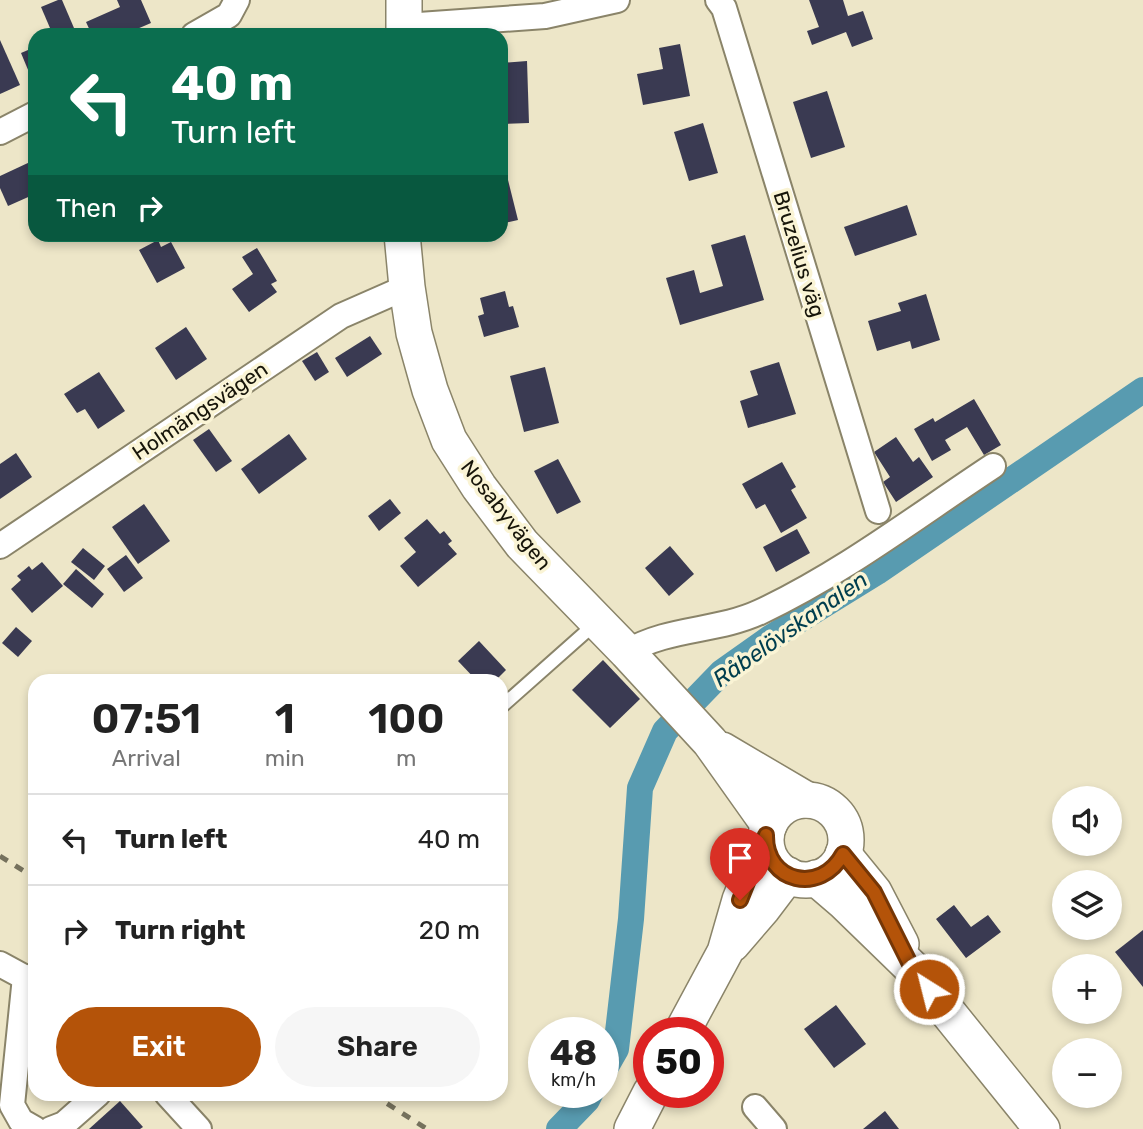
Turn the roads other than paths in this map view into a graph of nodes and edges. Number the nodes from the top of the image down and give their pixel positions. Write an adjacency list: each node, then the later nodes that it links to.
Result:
1 (237, 0): 5 (street)
2 (618, 0): 4 (street)
3 (718, 0): 11 (street, Bruzelius väg)
4 (404, 20)
5 (206, 28)
6 (28, 118): 7 (street)
7 (0, 132)
8 (403, 242): 9 (main road, Nosabyvägen)
9 (407, 287): 12 (street, Holmängsvägen); 13 (main road, Nosabyvägen)
10 (993, 466): 14 (street)
11 (878, 511)
12 (0, 546)
13 (597, 622): 14 (main road, Nosabyvägen); 15 (lane)
14 (627, 652): 16 (main road, Nosabyvägen)
15 (508, 701)
16 (703, 735): 17 (main road, Nosabyvägen); 18 (main road, Nosabyvägen)
17 (807, 800): 18 (main road); 19 (main road)
18 (768, 830): 20 (main road); 21 (main road)
19 (843, 854): 20 (main road); 23 (main road)
20 (802, 877): 21 (main road); 23 (main road)
21 (725, 952): 26 (main road)
22 (0, 964): 24 (street)
23 (913, 970): 36 (main road)
24 (28, 979)
25 (28, 994): 31 (street)
26 (690, 1017)
27 (90, 1101): 32 (street)
28 (173, 1101): 33 (street)
29 (755, 1107): 35 (street)
30 (643, 1108): 34 (main road)
31 (34, 1129)
32 (51, 1129)
33 (199, 1129)
34 (632, 1129)
35 (774, 1129)
36 (1042, 1129)

